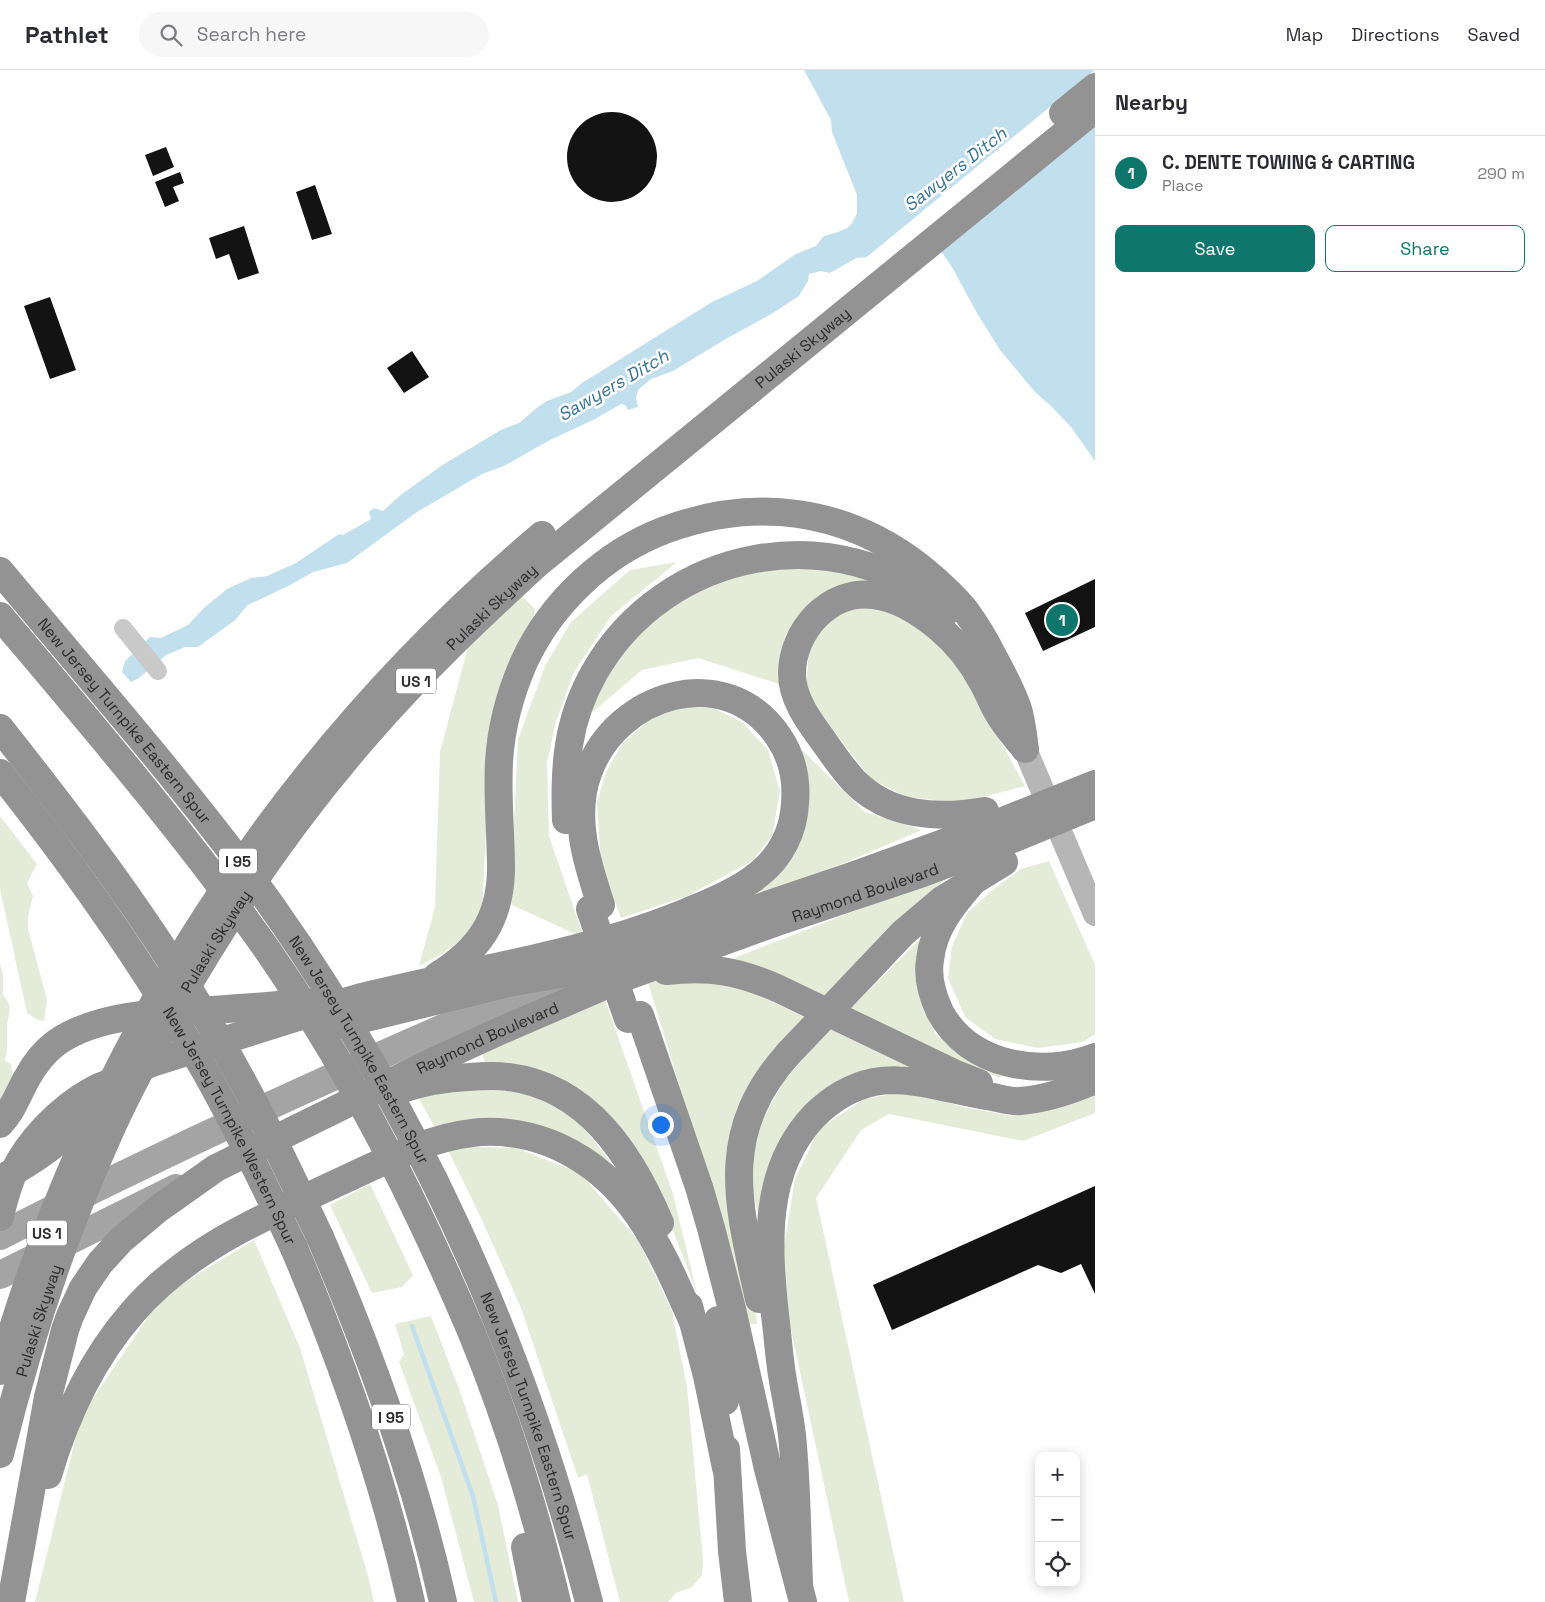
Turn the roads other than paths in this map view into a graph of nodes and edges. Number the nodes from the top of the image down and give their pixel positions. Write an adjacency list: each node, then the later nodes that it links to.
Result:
1 (1095, 87): 28 (highway, Pulaski Skyway / US 1, bridge)
2 (1095, 109): 41 (highway, Pulaski Skyway / US 1, bridge)
3 (0, 571): 52 (highway, New Jersey Turnpike Eastern Spur / I 95, bridge)
4 (0, 616): 40 (highway, New Jersey Turnpike Eastern Spur / I 95, bridge)
5 (123, 628): 7 (street)
6 (993, 656): 9 (highway); 14 (highway); 23 (highway)
7 (158, 671)
8 (0, 728): 42 (highway, New Jersey Turnpike Western Spur / I 95, bridge)
9 (1025, 749): 11 (highway); 20 (main road)
10 (0, 774): 47 (highway, New Jersey Turnpike Western Spur / I 95, bridge)
11 (847, 774): 14 (highway); 17 (highway)
12 (1095, 779): 17 (highway)
13 (1095, 784): 17 (highway, bridge)
14 (566, 792): 19 (highway)
15 (1095, 805): 17 (highway, bridge)
16 (1095, 816): 17 (highway)
17 (992, 837): 18 (highway); 21 (highway, Raymond Boulevard); 22 (highway, Raymond Boulevard)
18 (976, 878): 26 (highway); 39 (highway, bridge)
19 (595, 907): 23 (highway); 25 (highway)
20 (1095, 914)
21 (578, 971): 28 (highway); 35 (main road, Raymond Boulevard)
22 (625, 977): 29 (highway); 30 (highway, Raymond Boulevard)
23 (428, 982): 24 (highway)
24 (367, 995): 28 (highway); 31 (highway)
25 (634, 1017): 43 (highway); 44 (highway)
26 (1095, 1057)
27 (1095, 1080): 29 (highway)
28 (103, 1092): 33 (highway, bridge); 34 (highway, bridge); 38 (highway, Pulaski Skyway / US 1, bridge)
29 (1052, 1094): 39 (highway)
30 (340, 1107): 32 (highway, Raymond Boulevard); 37 (highway)
31 (0, 1124)
32 (216, 1168): 36 (main road, Raymond Boulevard); 45 (highway)
33 (0, 1179)
34 (0, 1217)
35 (0, 1236)
36 (0, 1275)
37 (694, 1324): 43 (highway); 46 (highway)
38 (0, 1371)
39 (782, 1380): 44 (highway)
40 (509, 1434): 50 (highway); 51 (highway, New Jersey Turnpike Eastern Spur / I 95)
41 (0, 1454)
42 (407, 1466): 48 (highway, New Jersey Turnpike Western Spur / I 95); 49 (highway)
43 (726, 1468): 53 (highway)
44 (801, 1592)
45 (11, 1602)
46 (19, 1602)
47 (411, 1602)
48 (443, 1602)
49 (461, 1602)
50 (536, 1602)
51 (557, 1602)
52 (589, 1602)
53 (738, 1602)

